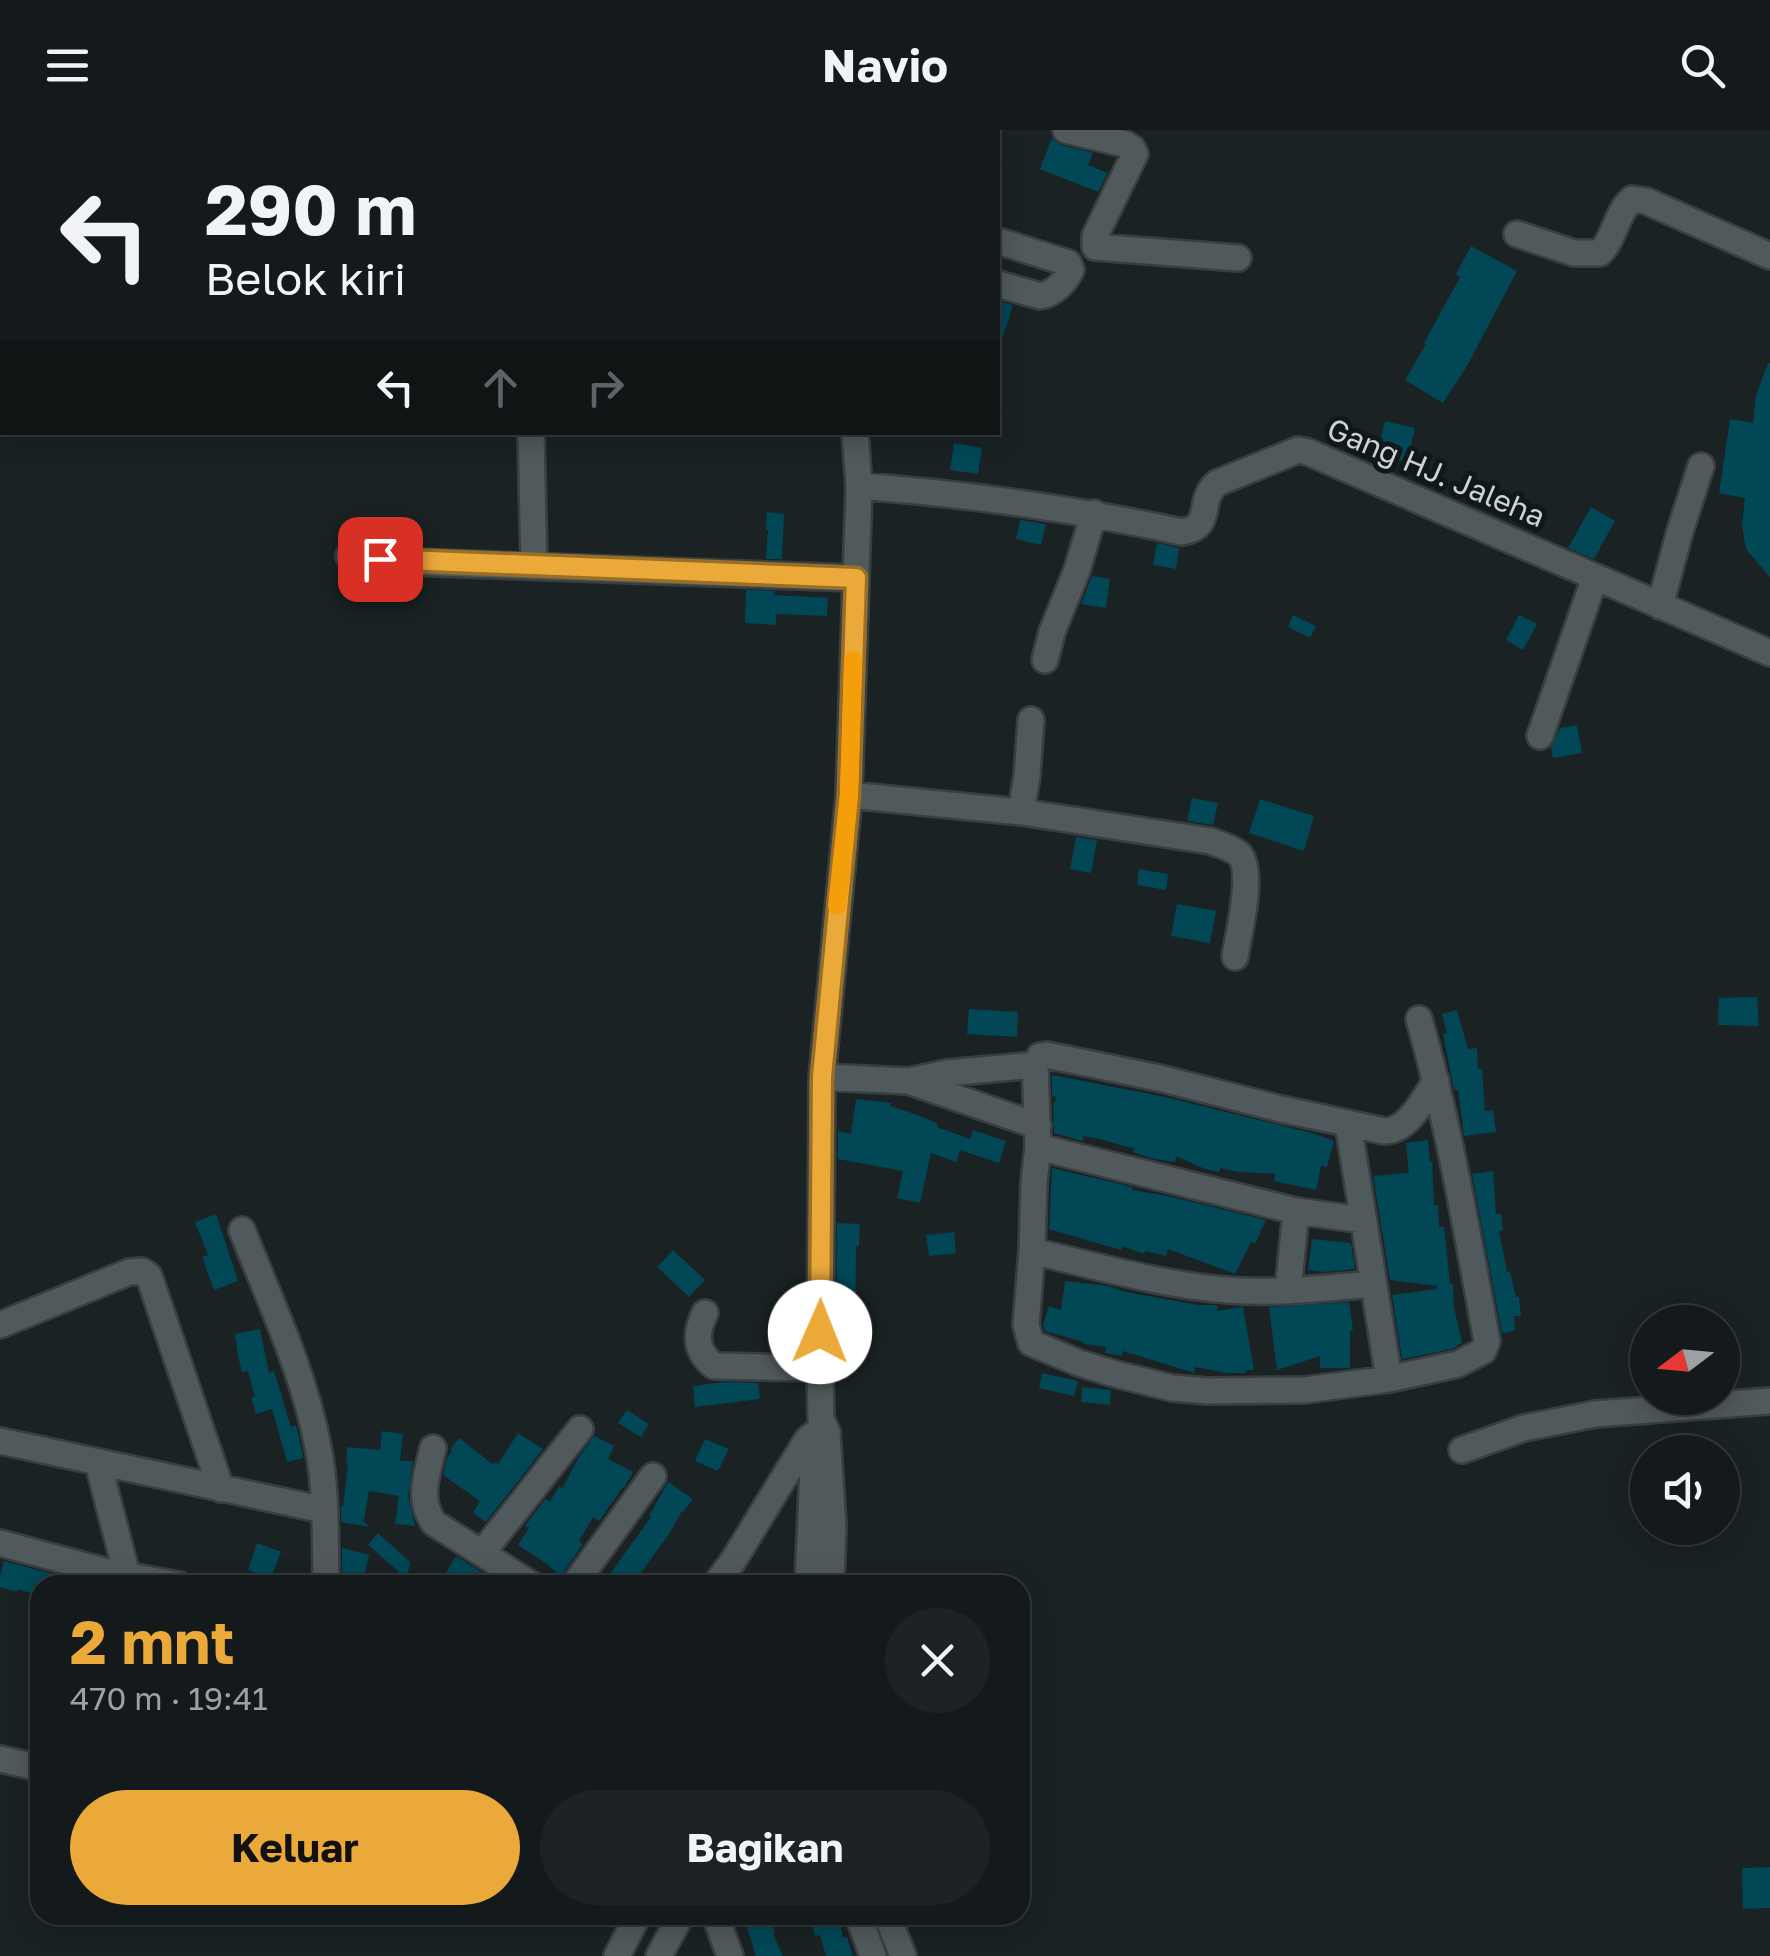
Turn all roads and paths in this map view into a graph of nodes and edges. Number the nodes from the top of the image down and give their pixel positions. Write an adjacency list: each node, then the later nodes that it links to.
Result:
1 (1066, 130): 5 (street)
2 (1517, 234): 4 (street)
3 (1000, 241): 6 (street)
4 (1770, 256)
5 (1238, 258)
6 (1000, 285)
7 (531, 435): 13 (street)
8 (855, 435): 10 (street)
9 (1701, 466): 16 (street)
10 (859, 486): 11 (street, Gang HJ. Jaleha); 15 (street)
11 (1094, 513): 14 (street, Gang HJ. Jaleha); 18 (street)
12 (350, 556): 13 (street)
13 (534, 566): 15 (street)
14 (1595, 577): 16 (street, Gang HJ. Jaleha); 20 (street)
15 (856, 578): 21 (street)
16 (1660, 606): 17 (street, Gang HJ. Jaleha)
17 (1770, 653)
18 (1044, 660)
19 (1032, 720): 22 (street)
20 (1540, 736)
21 (849, 795): 22 (street); 26 (street)
22 (1021, 812): 23 (street)
23 (1234, 957)
24 (1419, 1019): 28 (street)
25 (1035, 1065): 27 (street); 29 (street); 30 (street)
26 (822, 1077): 27 (street); 39 (street)
27 (908, 1081): 30 (street)
28 (1436, 1081): 29 (street); 40 (street)
29 (1348, 1123): 32 (street)
30 (1038, 1137): 31 (street); 34 (street)
31 (1296, 1210): 32 (street); 36 (street)
32 (1363, 1220): 35 (street)
33 (242, 1230): 50 (street)
34 (1032, 1252): 36 (street); 40 (street)
35 (1373, 1284): 36 (street); 40 (street)
36 (1288, 1291)
37 (705, 1313): 39 (street)
38 (0, 1325): 49 (street)
39 (820, 1368): 42 (street)
40 (1389, 1379)
41 (1770, 1401): 46 (street)
42 (821, 1428): 58 (street); 59 (street); 60 (street)
43 (580, 1430): 52 (street)
44 (0, 1442): 47 (street)
45 (433, 1448): 52 (street)
46 (1462, 1450)
47 (98, 1463): 49 (street); 54 (street)
48 (653, 1476): 57 (street)
49 (220, 1489): 50 (street)
50 (324, 1510): 55 (street)
51 (0, 1543): 53 (street)
52 (482, 1554): 56 (street)
53 (109, 1575)
54 (122, 1575)
55 (326, 1575)
56 (516, 1575)
57 (581, 1575)
58 (723, 1575)
59 (809, 1575)
60 (832, 1575)
61 (0, 1760): 62 (street)
62 (30, 1766)
63 (633, 1925): 68 (street)
64 (676, 1925): 69 (street)
65 (718, 1925): 70 (street)
66 (862, 1925): 71 (street)
67 (891, 1925): 72 (street)
68 (617, 1956)
69 (659, 1956)
70 (730, 1956)
71 (873, 1956)
72 (902, 1956)

